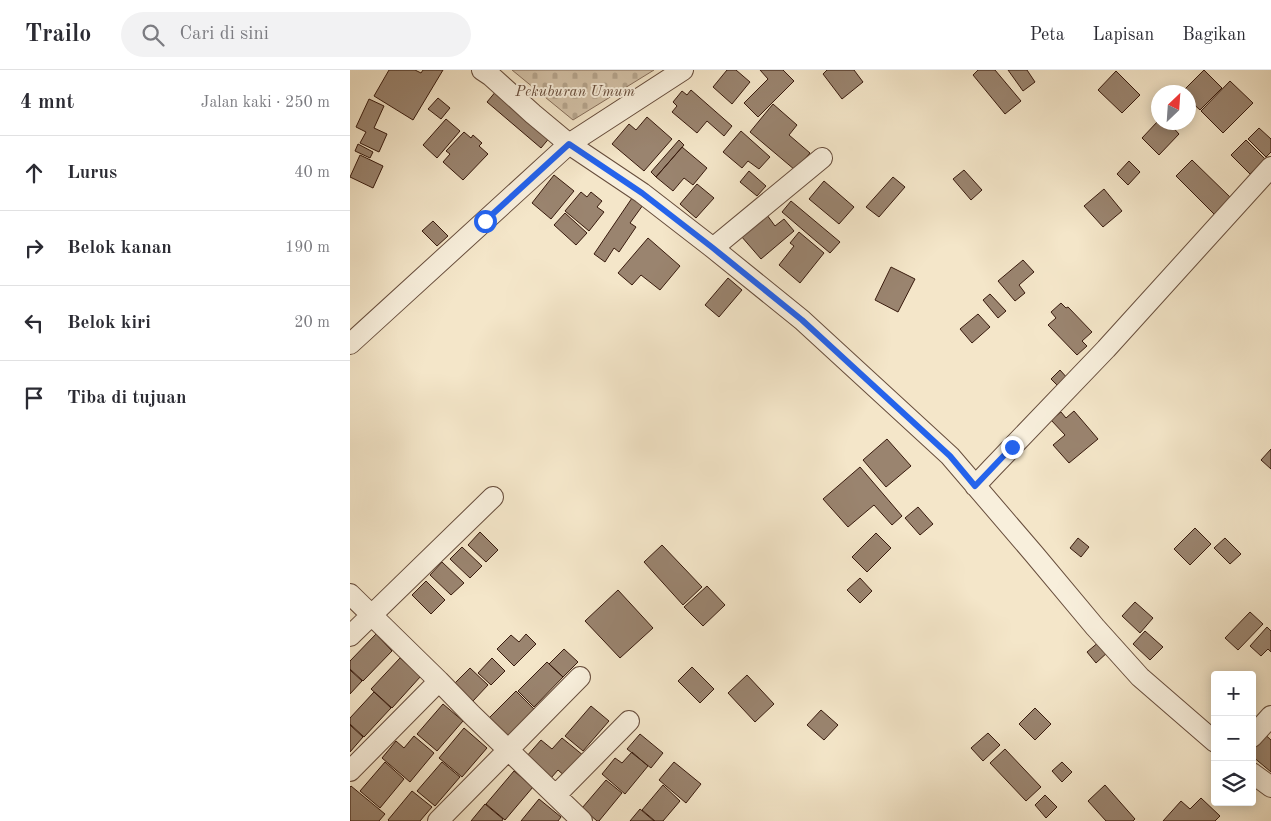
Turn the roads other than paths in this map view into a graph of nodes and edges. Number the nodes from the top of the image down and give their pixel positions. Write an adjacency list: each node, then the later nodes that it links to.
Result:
1 (682, 70): 3 (street)
2 (490, 72): 3 (street)
3 (569, 144): 6 (street); 7 (street)
4 (822, 158): 6 (street)
5 (1271, 167): 8 (street)
6 (713, 248): 8 (street)
7 (350, 344)
8 (975, 486): 18 (street)
9 (493, 497): 11 (street)
10 (350, 594): 11 (street)
11 (371, 615): 12 (street); 14 (street)
12 (350, 636)
13 (580, 677): 19 (street)
14 (439, 681): 19 (street); 20 (street)
15 (1271, 716): 17 (street)
16 (629, 721): 23 (street)
17 (1256, 733)
18 (1211, 739)
19 (509, 749): 23 (street); 24 (street)
20 (350, 771)
21 (1256, 775): 22 (street)
22 (1271, 787)
23 (556, 795): 25 (street)
24 (438, 821)
25 (582, 821)

